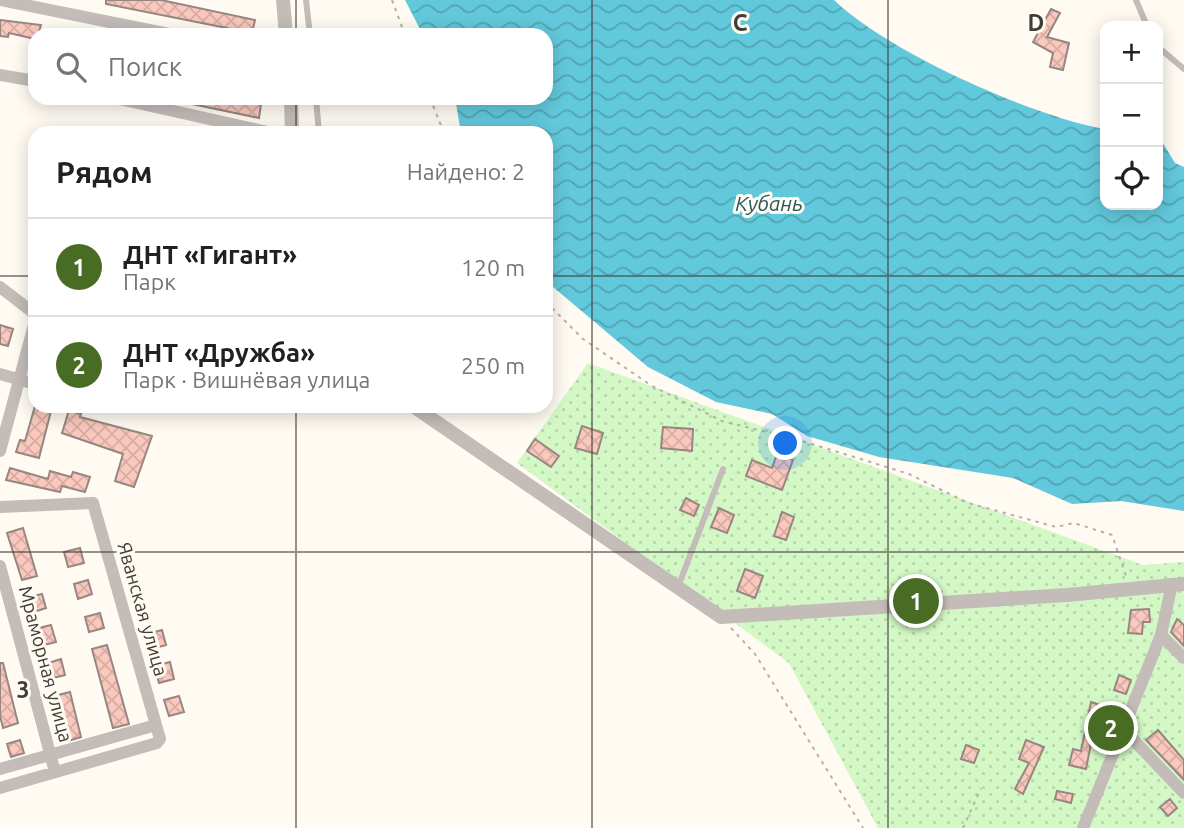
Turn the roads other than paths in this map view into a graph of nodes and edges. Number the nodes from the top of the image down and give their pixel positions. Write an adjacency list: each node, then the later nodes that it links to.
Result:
1 (0, 0): 6 (street)
2 (284, 0): 7 (street)
3 (306, 0): 8 (lane)
4 (1136, 0): 5 (lane)
5 (1145, 21)
6 (139, 28)
7 (286, 28)
8 (309, 28)
9 (1163, 51): 10 (lane)
10 (1184, 69)
11 (0, 75): 12 (street)
12 (28, 81)
13 (147, 105): 16 (street)
14 (290, 105): 17 (street)
15 (317, 105): 18 (lane)
16 (241, 126)
17 (292, 126)
18 (318, 126)
19 (0, 287): 20 (street)
20 (28, 309)
21 (28, 350): 23 (street)
22 (0, 374): 23 (street)
23 (21, 380): 24 (street); 26 (street)
24 (28, 382)
25 (423, 413): 31 (street)
26 (0, 451)
27 (723, 469): 31 (lane)
28 (0, 507): 34 (street, Яванская улица)
29 (0, 566): 36 (street, Мраморная улица)
30 (1178, 584): 31 (street); 32 (street)
31 (677, 589)
32 (1161, 635): 33 (street); 35 (street)
33 (1184, 658)
34 (156, 725): 36 (street); 38 (street)
35 (1124, 730): 40 (street); 41 (street)
36 (50, 754): 37 (street); 38 (street, Мраморная улица)
37 (0, 769)
38 (55, 772): 39 (street)
39 (0, 788)
40 (1184, 793)
41 (1083, 828)

